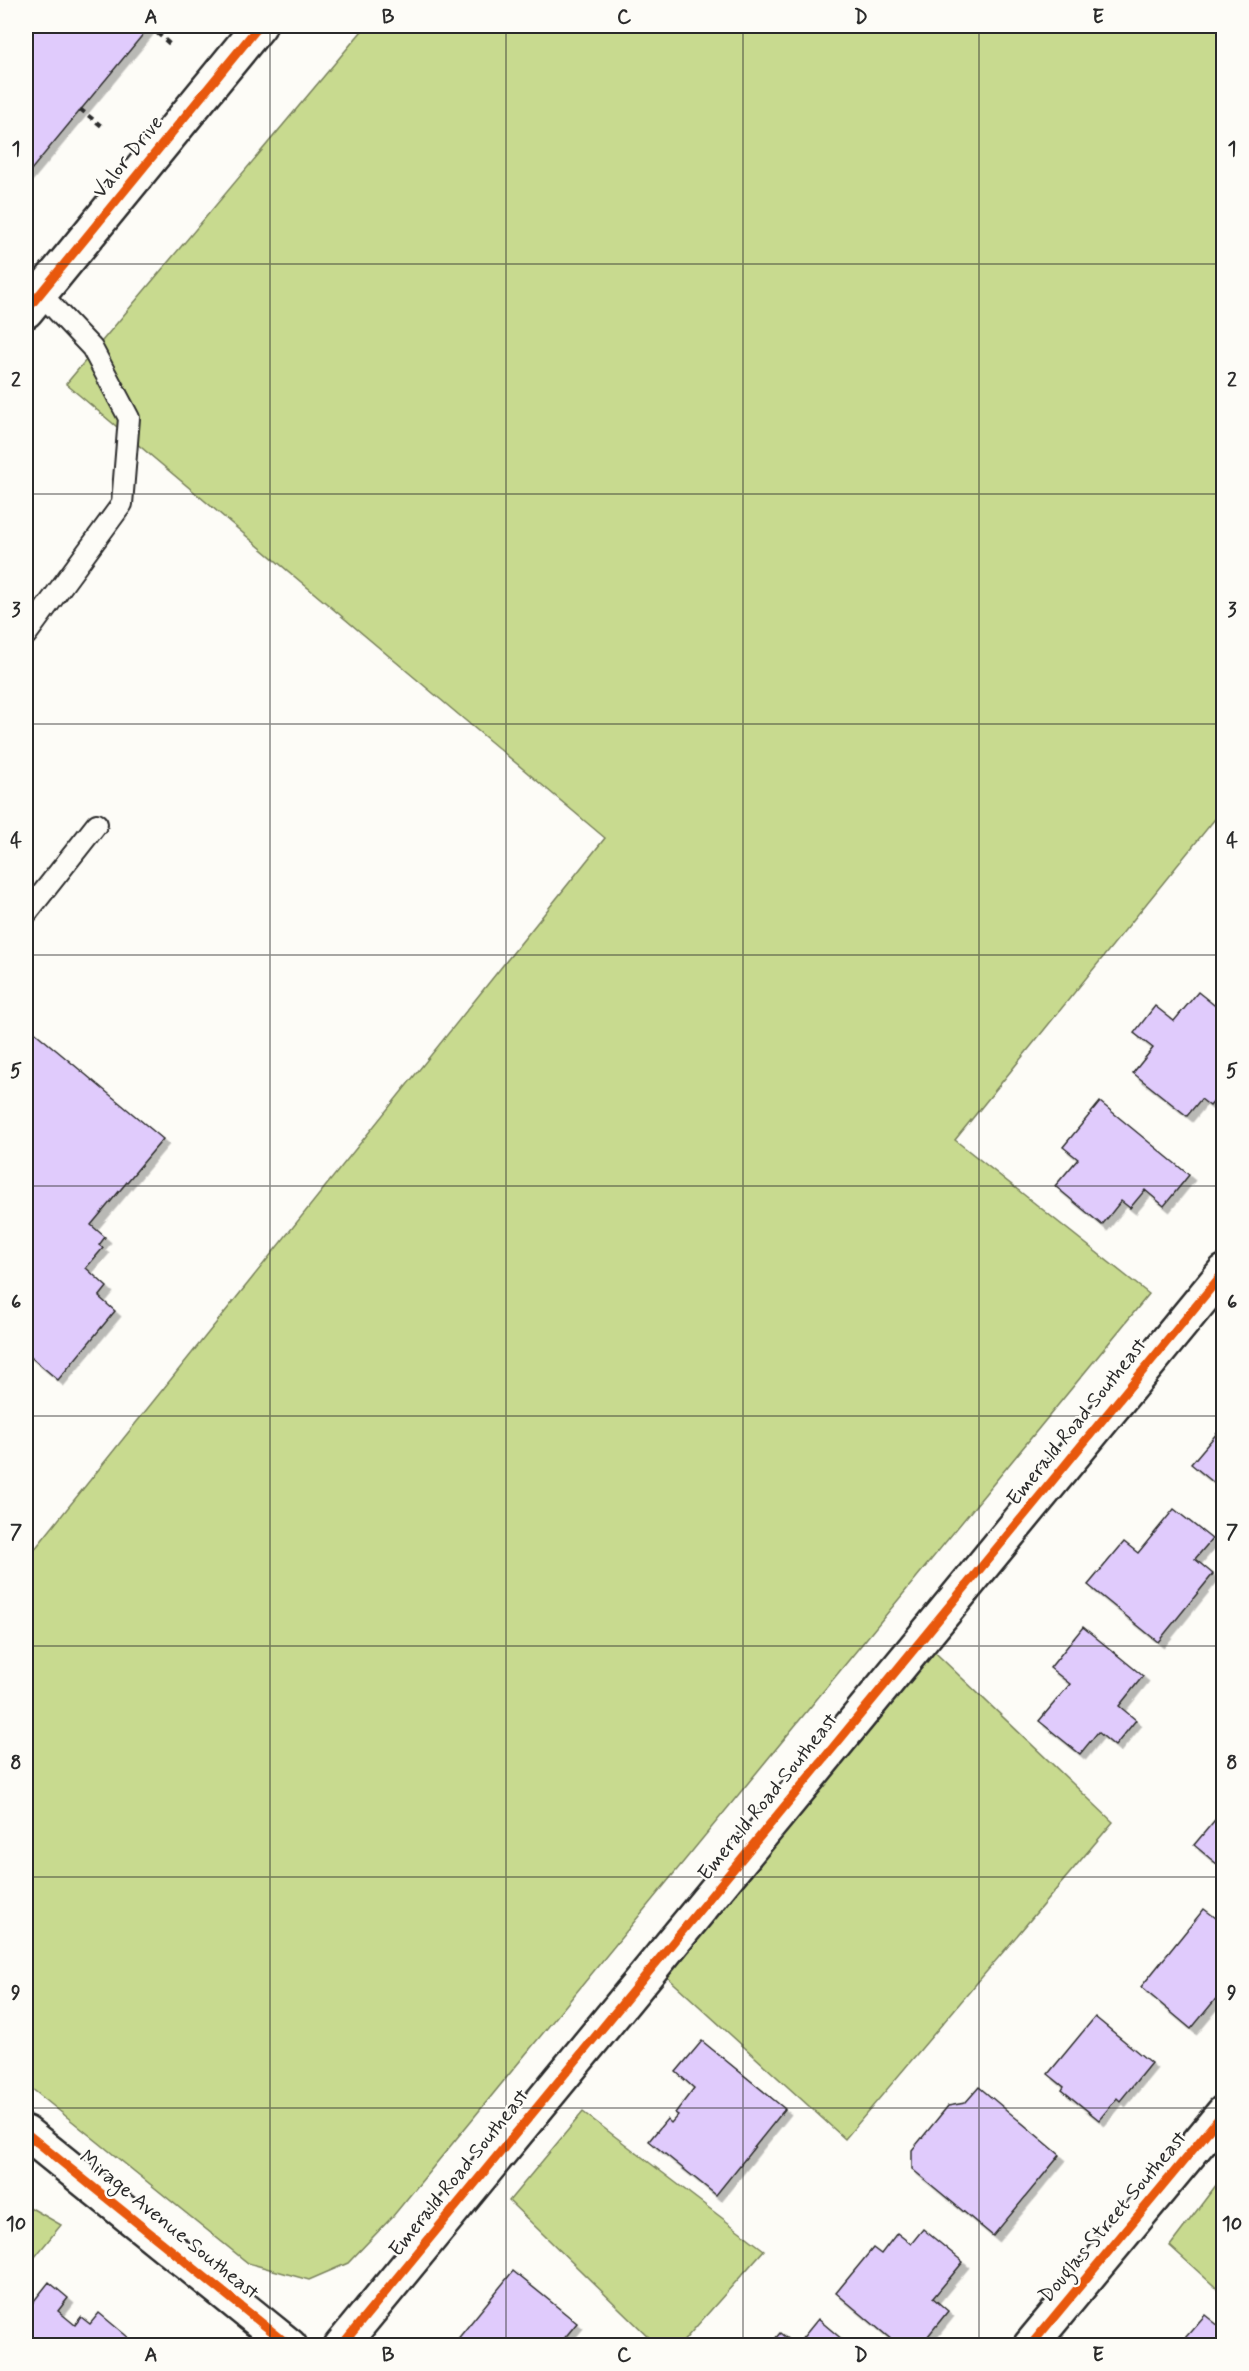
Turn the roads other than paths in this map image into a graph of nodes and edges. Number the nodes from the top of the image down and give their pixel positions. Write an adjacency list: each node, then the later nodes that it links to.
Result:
1 (258, 26): 2 (street, Valor Drive)
2 (33, 302): 3 (lane)
3 (26, 634)
4 (97, 824): 5 (lane)
5 (26, 914)
6 (1224, 1272): 10 (street, Emerald Road Southeast)
7 (1224, 2112): 11 (street, Douglas Street Southeast)
8 (26, 2133): 9 (street, Mirage Avenue Southeast)
9 (290, 2346)
10 (341, 2346)
11 (1030, 2346)

